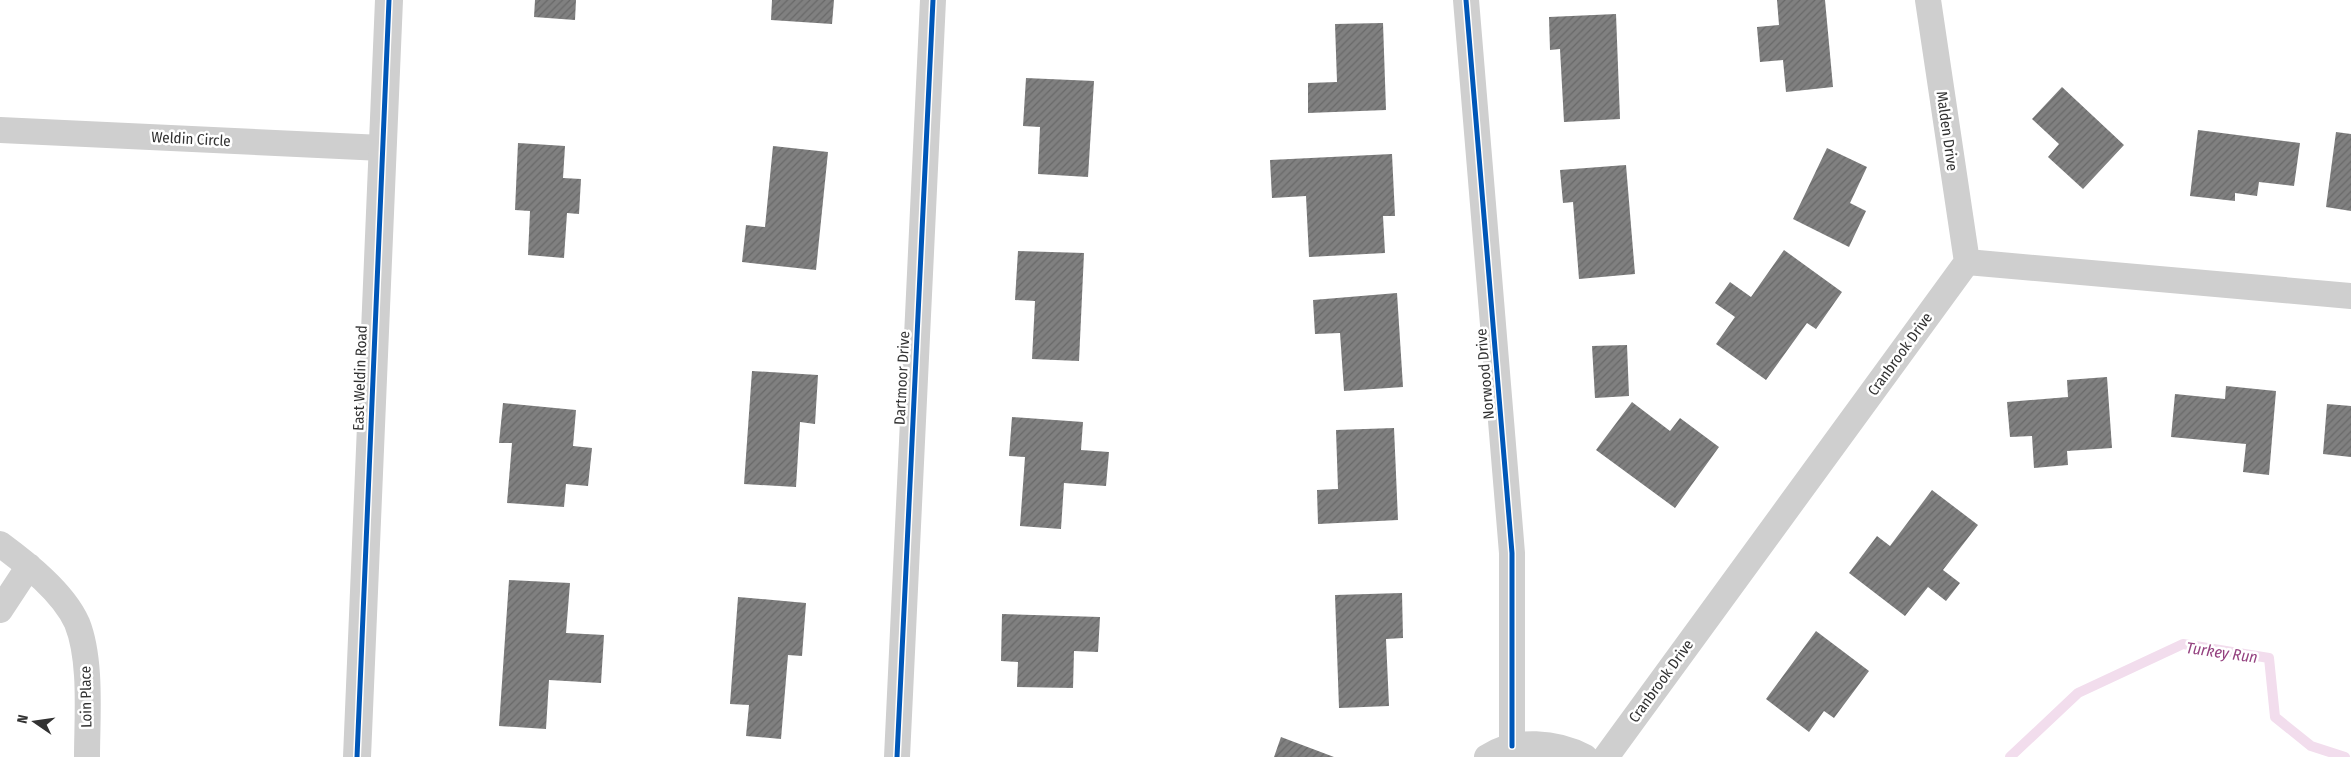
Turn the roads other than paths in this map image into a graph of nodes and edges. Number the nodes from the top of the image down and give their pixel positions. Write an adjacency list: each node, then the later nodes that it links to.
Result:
1 (389, 0): 6 (street, East Weldin Road)
2 (932, 0): 15 (street, Dartmoor Drive)
3 (1466, 0): 12 (street, Norwood Drive)
4 (1928, 0): 7 (street, Malden Drive)
5 (0, 130): 6 (street, Weldin Circle)
6 (382, 148): 14 (street, East Weldin Road)
7 (1967, 262): 8 (street); 18 (street, Cranbrook Drive)
8 (2351, 296)
9 (0, 544): 10 (street, Loin Place)
10 (29, 566): 11 (street); 13 (street, Loin Place)
11 (0, 610)
12 (1512, 746): 16 (street); 17 (street)
13 (87, 757)
14 (357, 757)
15 (897, 757)
16 (1487, 757)
17 (1585, 757)
18 (1606, 757)

